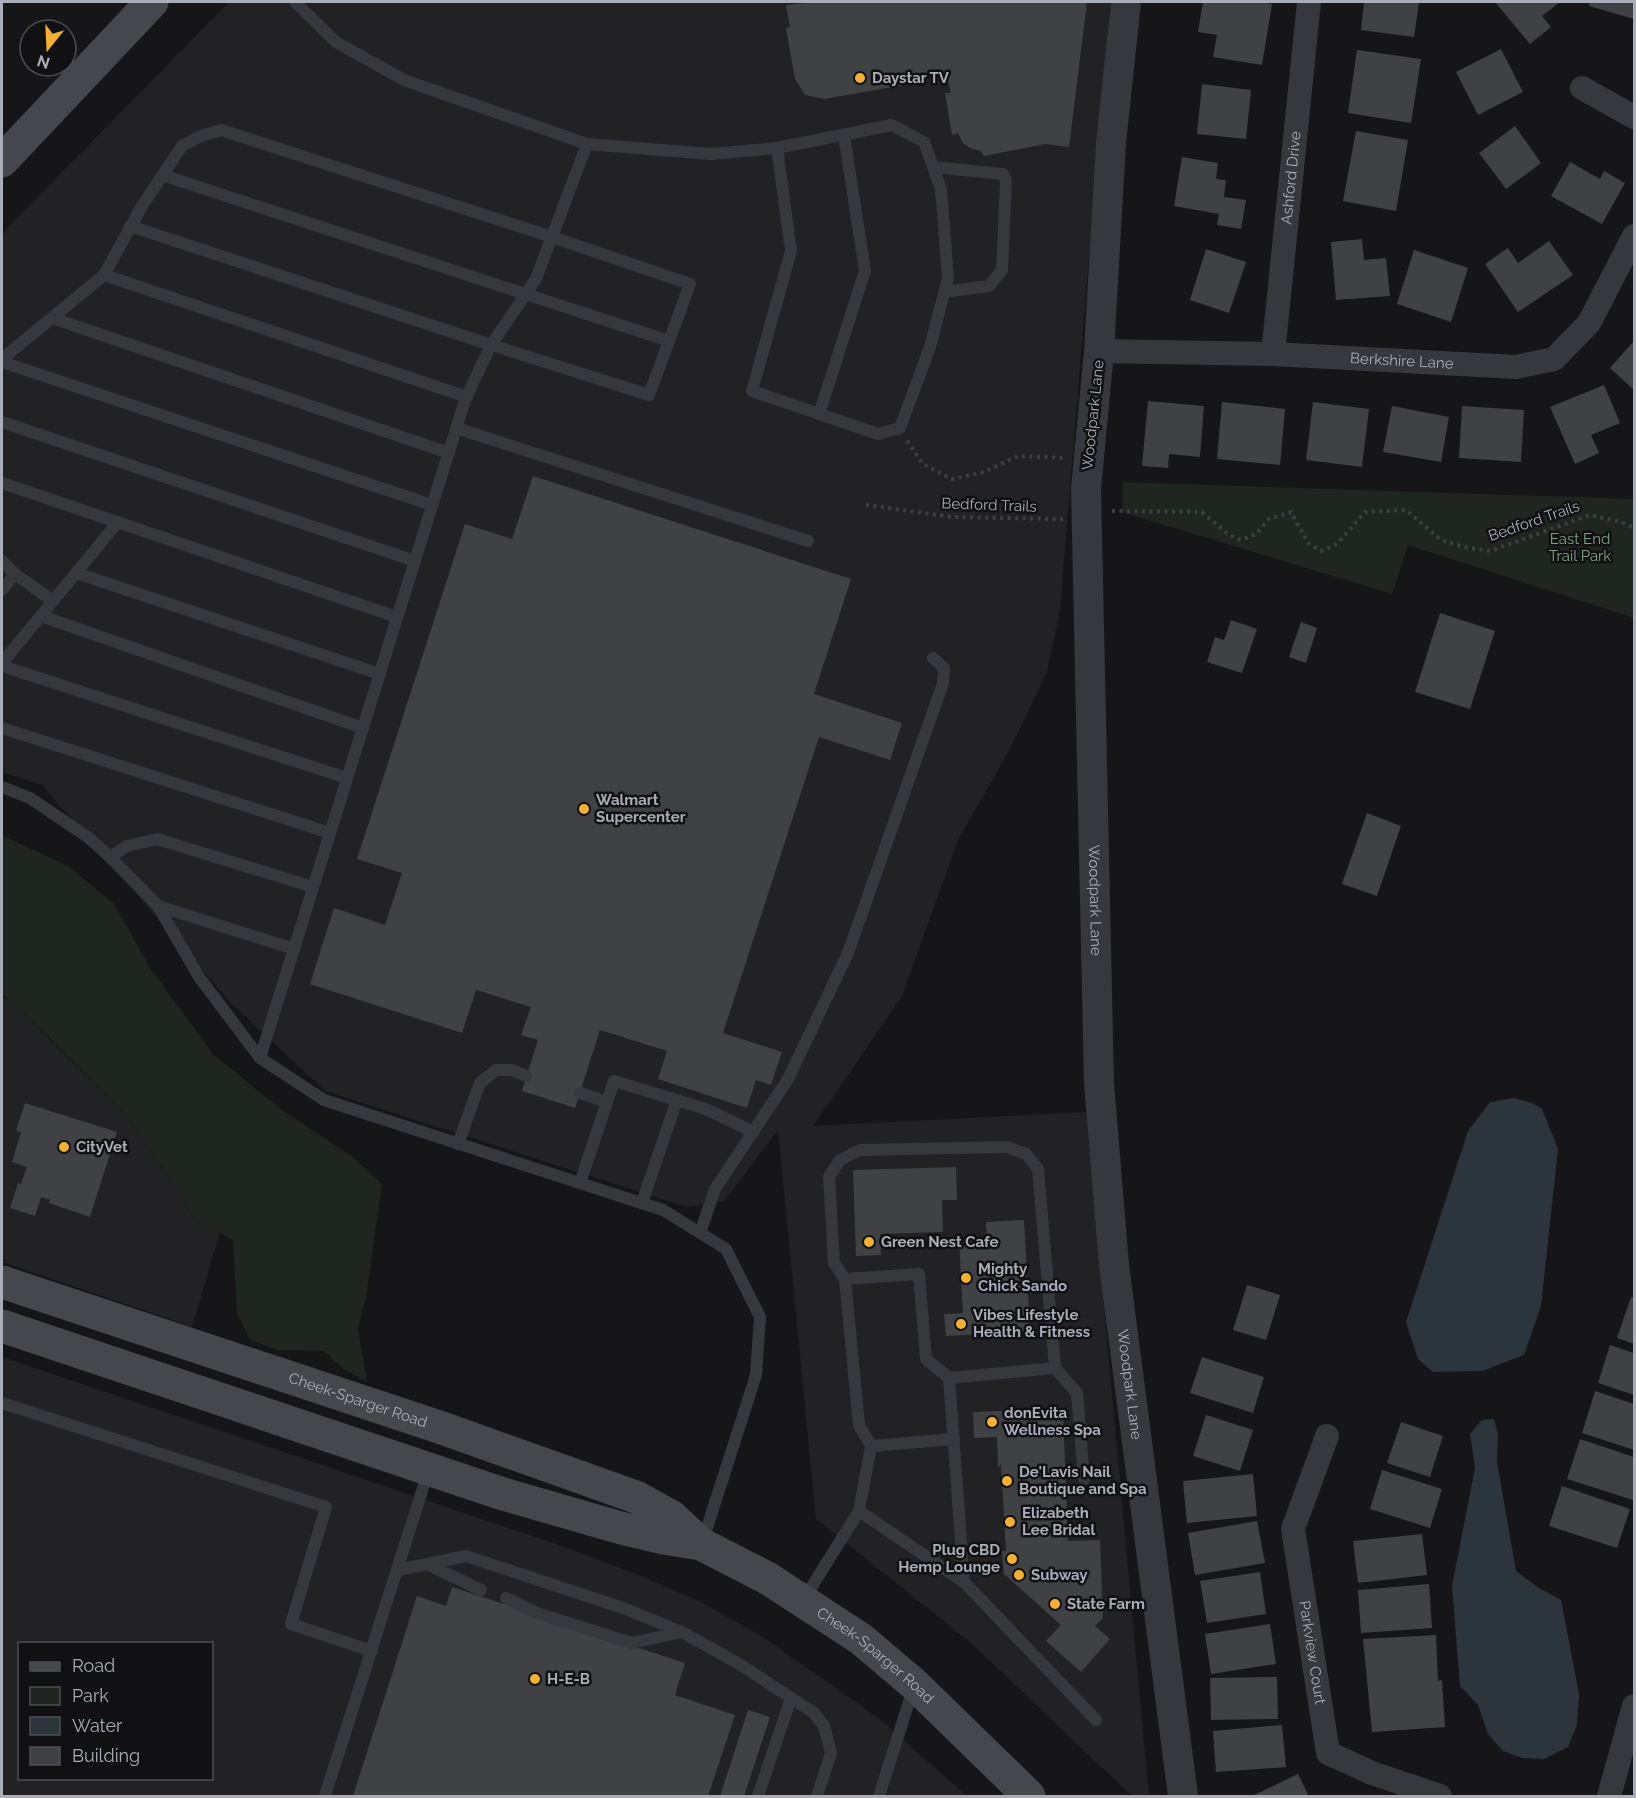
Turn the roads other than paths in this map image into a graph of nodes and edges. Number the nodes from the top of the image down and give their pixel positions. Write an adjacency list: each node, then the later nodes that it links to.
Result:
1 (152, 2): 10 (main road)
2 (295, 2): 8 (lane)
3 (1126, 2): 22 (street, Woodpark Lane)
4 (1309, 2): 23 (street, Ashford Drive)
5 (1582, 88): 6 (street)
6 (1635, 117)
7 (844, 135): 9 (lane); 11 (lane); 26 (lane)
8 (588, 144): 9 (lane); 15 (lane)
9 (777, 148): 26 (lane)
10 (2, 161)
11 (933, 167): 17 (lane); 17 (lane)
12 (162, 175): 13 (lane); 15 (lane); 18 (lane)
13 (130, 226): 16 (lane); 21 (lane)
14 (1635, 236): 23 (street, Berkshire Lane)
15 (552, 237): 18 (lane); 20 (lane)
16 (104, 275): 19 (lane); 25 (lane)
17 (945, 292): 26 (lane)
18 (527, 295): 20 (lane); 21 (lane)
19 (52, 318): 24 (lane); 29 (lane)
20 (669, 340): 21 (lane)
21 (491, 345): 25 (lane)
22 (1099, 351): 23 (street, Berkshire Lane); 97 (street, Woodpark Lane)
23 (1273, 354)
24 (2, 360): 31 (lane)
25 (467, 397): 28 (lane)
26 (819, 414)
27 (2, 422): 35 (lane)
28 (456, 428): 29 (lane); 33 (lane)
29 (449, 453): 31 (lane)
30 (2, 483): 32 (lane)
31 (432, 505): 35 (lane)
32 (118, 522): 36 (lane); 41 (lane)
33 (808, 541)
34 (2, 561): 37 (lane)
35 (415, 561): 41 (lane)
36 (76, 573): 39 (lane); 44 (lane)
37 (15, 574): 38 (lane); 39 (lane)
38 (2, 590)
39 (53, 601): 40 (lane)
40 (41, 615): 43 (lane); 46 (lane)
41 (397, 617): 44 (lane)
42 (933, 658): 59 (lane)
43 (2, 664): 47 (lane)
44 (380, 674): 46 (lane)
45 (2, 728): 49 (lane)
46 (363, 728): 47 (lane)
47 (347, 778): 49 (lane)
48 (2, 787): 50 (lane)
49 (330, 833): 51 (lane)
50 (110, 857): 51 (lane); 52 (lane)
51 (313, 887): 53 (lane)
52 (158, 906): 53 (lane); 54 (lane)
53 (294, 949): 54 (lane)
54 (260, 1058): 60 (lane)
55 (526, 1076): 60 (lane)
56 (580, 1093): 58 (lane)
57 (677, 1100): 58 (lane); 59 (lane); 62 (lane)
58 (607, 1102): 61 (lane)
59 (754, 1132): 63 (lane)
60 (458, 1144): 61 (lane)
61 (580, 1183): 62 (lane)
62 (642, 1203): 63 (lane)
63 (700, 1233): 79 (lane)
64 (845, 1279): 68 (lane); 69 (lane); 75 (lane)
65 (2, 1282): 67 (main road, Cheek-Sparger Road)
66 (2, 1326): 70 (main road, Cheek-Sparger Road)
67 (206, 1349): 70 (main road); 72 (main road, Cheek-Sparger Road)
68 (1055, 1368): 69 (lane); 77 (lane)
69 (949, 1378): 74 (lane)
70 (195, 1390): 76 (main road, Cheek-Sparger Road)
71 (2, 1403): 87 (lane)
72 (442, 1428): 76 (main road); 79 (main road, Cheek-Sparger Road)
73 (1327, 1436): 98 (street, Parkview Court)
74 (954, 1439): 75 (lane); 82 (lane)
75 (871, 1446): 78 (lane)
76 (429, 1468): 79 (main road, Cheek-Sparger Road); 81 (lane)
77 (1084, 1479)
78 (859, 1510): 82 (lane); 85 (lane)
79 (701, 1544): 85 (main road, Cheek-Sparger Road)
80 (429, 1565): 81 (lane); 83 (lane); 86 (lane)
81 (398, 1570): 87 (lane)
82 (964, 1582): 91 (lane)
83 (481, 1590)
84 (506, 1598): 86 (lane)
85 (803, 1601): 88 (main road, Cheek-Sparger Road)
86 (682, 1632): 89 (lane)
87 (372, 1651): 92 (lane)
88 (914, 1684): 95 (lane); 96 (main road, Cheek-Sparger Road)
89 (791, 1698): 93 (lane); 94 (lane)
90 (1635, 1706): 99 (street)
91 (1096, 1720)
92 (325, 1797)
93 (758, 1797)
94 (817, 1797)
95 (879, 1797)
96 (1029, 1797)
97 (1182, 1797)
98 (1440, 1797)
99 (1609, 1797)

